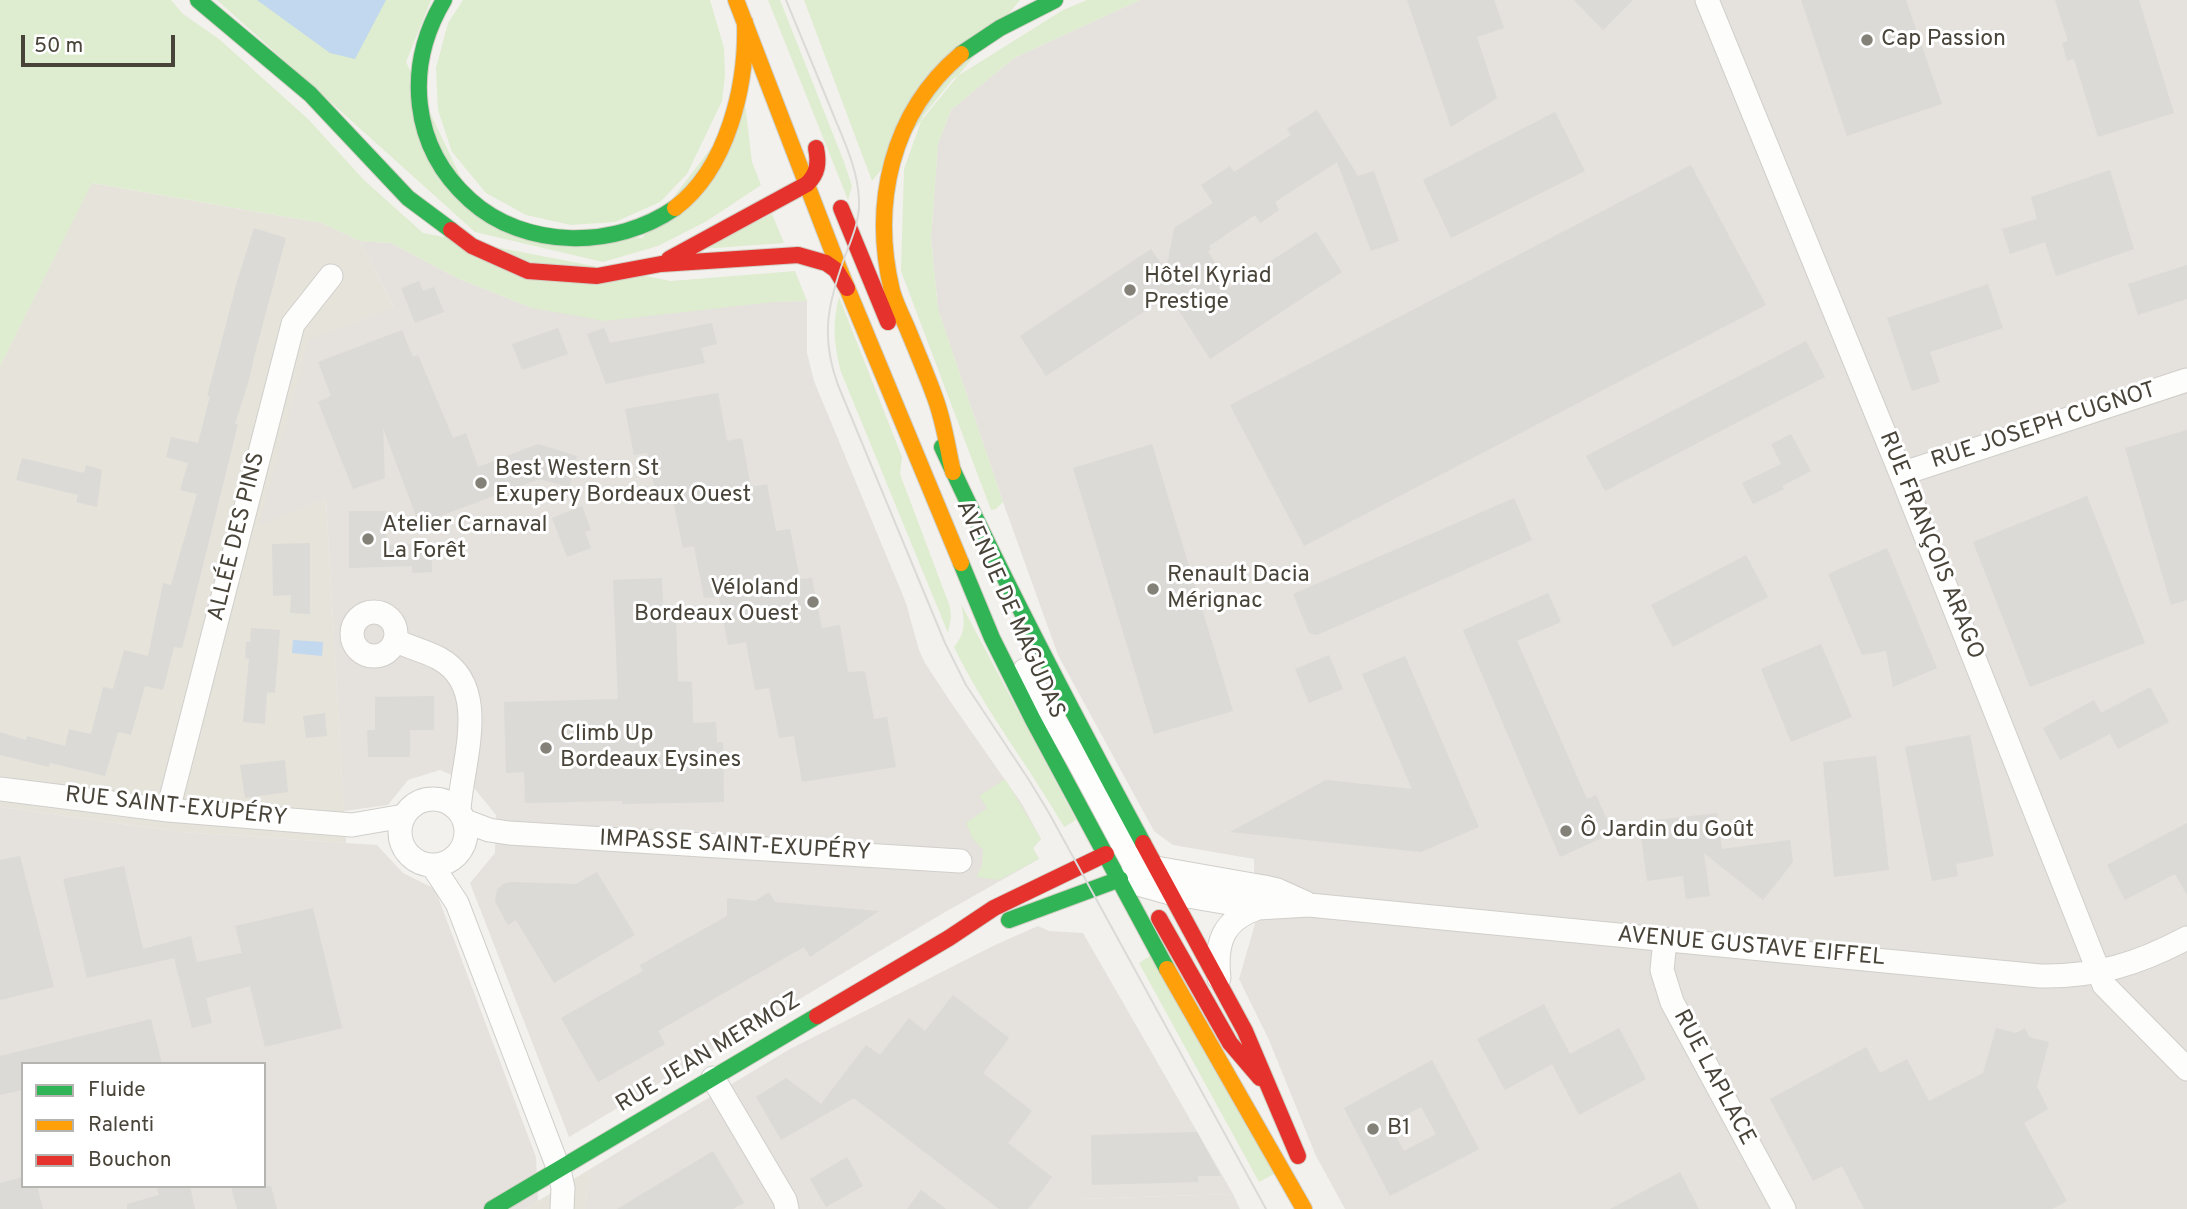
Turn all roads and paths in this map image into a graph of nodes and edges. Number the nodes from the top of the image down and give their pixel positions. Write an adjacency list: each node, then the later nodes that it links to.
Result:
1 (198, 0): 8 (main road)
2 (444, 0): 6 (main road)
3 (736, 0): 6 (main road, AVENUE DE MAGUDAS)
4 (1055, 0): 12 (main road)
5 (1707, 0): 13 (street, RUE FRANÇOIS ARAGO)
6 (745, 22): 7 (main road, AVENUE DE MAGUDAS)
7 (807, 184): 8 (main road); 10 (main road, AVENUE DE MAGUDAS); 12 (main road, AVENUE DE MAGUDAS)
8 (661, 264): 10 (main road)
9 (331, 276): 19 (street, ALLÉE DES PINS)
10 (847, 288): 14 (main road, AVENUE DE MAGUDAS)
11 (2187, 380): 13 (street, RUE JOSEPH CUGNOT)
12 (953, 472): 23 (main road, AVENUE DE MAGUDAS)
13 (1901, 474): 36 (street, RUE FRANÇOIS ARAGO)
14 (984, 618): 25 (main road, AVENUE DE MAGUDAS); 28 (street)
15 (395, 640): 16 (street)
16 (464, 768): 18 (street); 22 (street)
17 (0, 789): 19 (street, RUE SAINT-EXUPÉRY)
18 (434, 798): 20 (street); 22 (street)
19 (168, 810): 21 (street, RUE SAINT-EXUPÉRY)
20 (404, 816): 21 (street, RUE SAINT-EXUPÉRY); 24 (street)
21 (352, 825): 24 (street, RUE SAINT-EXUPÉRY)
22 (462, 831): 26 (street, IMPASSE SAINT-EXUPÉRY); 27 (street); 30 (street)
23 (1136, 832): 28 (main road); 28 (main road, AVENUE DE MAGUDAS)
24 (401, 840): 27 (street)
25 (1106, 855): 28 (main road, AVENUE DE MAGUDAS); 33 (main road, RUE JEAN MERMOZ)
26 (960, 861)
27 (432, 865): 30 (street)
28 (1138, 873): 29 (street); 31 (street, AVENUE GUSTAVE EIFFEL); 33 (main road, RUE JEAN MERMOZ); 40 (main road); 46 (main road, AVENUE DE MAGUDAS)
29 (1170, 893): 32 (street, AVENUE GUSTAVE EIFFEL); 37 (main road)
30 (457, 903): 42 (street)
31 (1309, 905): 32 (street, AVENUE GUSTAVE EIFFEL); 35 (street, AVENUE GUSTAVE EIFFEL)
32 (1258, 908): 37 (street, AVENUE GUSTAVE EIFFEL)
33 (949, 938): 39 (main road, RUE JEAN MERMOZ)
34 (2187, 938): 36 (street, AVENUE GUSTAVE EIFFEL)
35 (1665, 940): 36 (street, AVENUE GUSTAVE EIFFEL); 47 (street, RUE LAPLACE)
36 (2099, 972): 38 (street, RUE FRANÇOIS ARAGO)
37 (1219, 981): 40 (main road)
38 (2187, 1069)
39 (713, 1078): 42 (main road, RUE JEAN MERMOZ); 45 (street)
40 (1268, 1087): 41 (main road)
41 (1303, 1167)
42 (559, 1170): 43 (main road, RUE JEAN MERMOZ); 44 (street)
43 (492, 1209)
44 (562, 1209)
45 (787, 1209)
46 (1304, 1209)
47 (1784, 1209)

